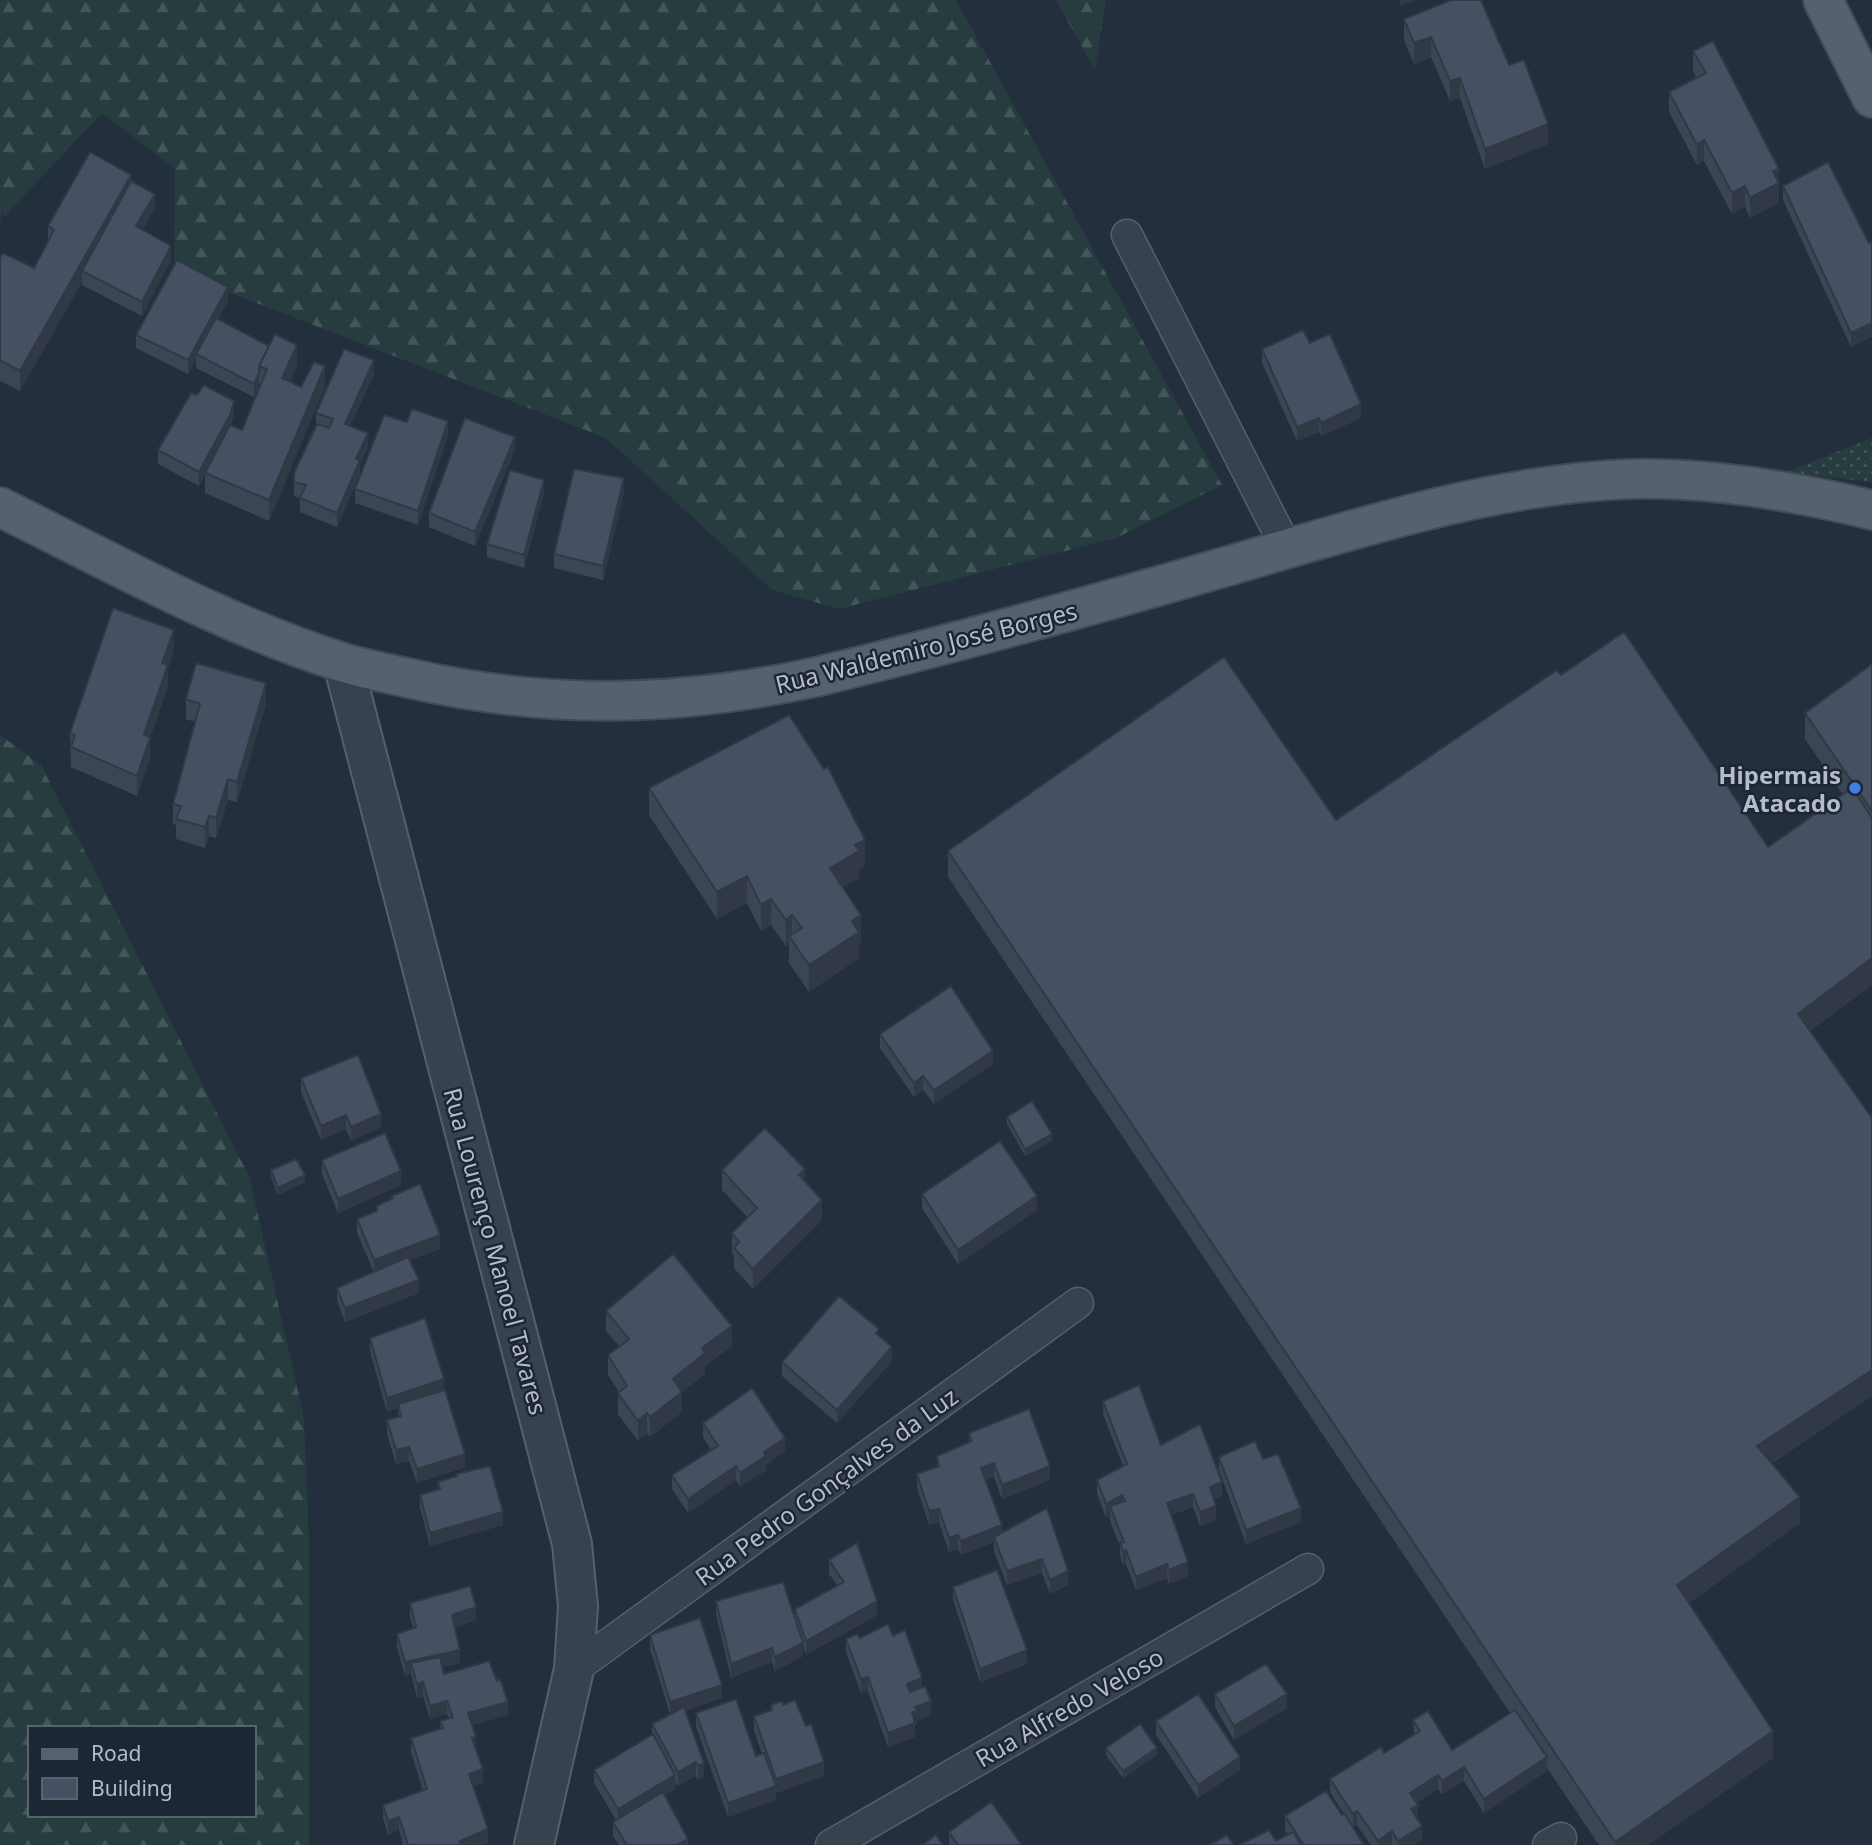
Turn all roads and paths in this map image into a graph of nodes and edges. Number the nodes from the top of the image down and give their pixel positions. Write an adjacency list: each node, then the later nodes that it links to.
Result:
1 (1823, 0): 2 (main road)
2 (1872, 98)
3 (1127, 236): 6 (street)
4 (0, 507): 7 (main road, Rua Waldemiro José Borges)
5 (1872, 510): 6 (main road, Rua Waldemiro José Borges)
6 (1287, 549): 7 (main road, Rua Waldemiro José Borges)
7 (343, 663): 10 (street, Rua Lourenço Manoel Tavares)
8 (1078, 1303): 10 (street, Rua Pedro Gonçalves da Luz)
9 (1308, 1569): 12 (street, Rua Alfredo Veloso)
10 (574, 1668): 11 (street, Rua Lourenço Manoel Tavares)
11 (534, 1845)
12 (831, 1845)

